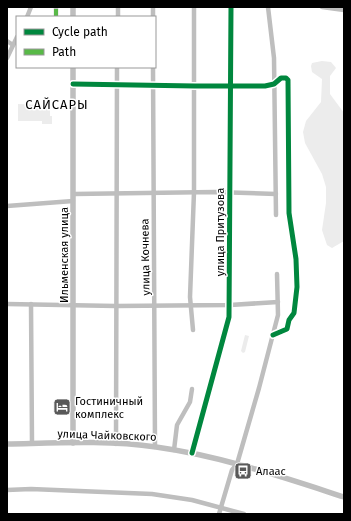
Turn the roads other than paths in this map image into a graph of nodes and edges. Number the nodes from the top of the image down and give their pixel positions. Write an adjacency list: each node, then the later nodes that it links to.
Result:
1 (32, 7): 7 (street)
2 (194, 7): 19 (street)
3 (231, 7): 20 (street, улица Притузова)
4 (268, 7): 17 (street)
5 (322, 7): 6 (street)
6 (344, 10)
7 (28, 16)
8 (16, 39): 10 (street)
9 (7, 41): 10 (street)
10 (13, 45): 11 (street)
11 (7, 58)
12 (73, 68): 15 (main road, Ильменская улица)
13 (117, 68): 16 (street)
14 (153, 68): 18 (street, улица Кочнева)
15 (73, 84): 16 (street); 25 (main road, Ильменская улица)
16 (117, 84): 18 (street); 23 (street)
17 (274, 84): 20 (street); 26 (street); 40 (street)
18 (153, 86): 19 (street); 24 (street, улица Кочнева)
19 (195, 86): 20 (street); 21 (street)
20 (230, 86): 22 (street, улица Притузова)
21 (194, 192): 22 (street); 24 (street); 36 (street)
22 (230, 192): 26 (street); 37 (street, улица Притузова)
23 (116, 193): 24 (street); 25 (street); 38 (street)
24 (153, 193): 35 (street, улица Кочнева)
25 (74, 194): 27 (main road, Ильменская улица)
26 (276, 194): 29 (street)
27 (73, 201): 28 (street); 34 (main road, Ильменская улица)
28 (7, 206)
29 (276, 216)
30 (277, 274): 31 (street)
31 (278, 302): 37 (street); 40 (street)
32 (7, 304): 33 (street)
33 (31, 304): 34 (street); 42 (street)
34 (74, 305): 38 (street); 43 (main road, Ильменская улица)
35 (154, 305): 36 (street); 38 (street); 46 (street, улица Кочнева)
36 (191, 305): 37 (street); 39 (street)
37 (230, 305): 48 (street, улица Притузова)
38 (116, 306): 45 (street)
39 (193, 330)
40 (273, 335): 49 (street)
41 (192, 389): 47 (street)
42 (32, 443): 43 (main road, улица Чайковского); 44 (main road, улица Чайковского)
43 (73, 443): 45 (main road, улица Чайковского)
44 (7, 444)
45 (116, 444): 46 (main road, улица Чайковского)
46 (155, 447): 47 (main road, улица Чайковского)
47 (174, 450): 48 (main road, улица Чайковского)
48 (192, 453): 49 (main road, улица Чайковского)
49 (237, 464): 51 (main road, улица Чайковского); 52 (street)
50 (7, 490): 52 (street)
51 (344, 497)
52 (221, 507): 53 (street); 54 (street)
53 (219, 514)
54 (244, 514)

